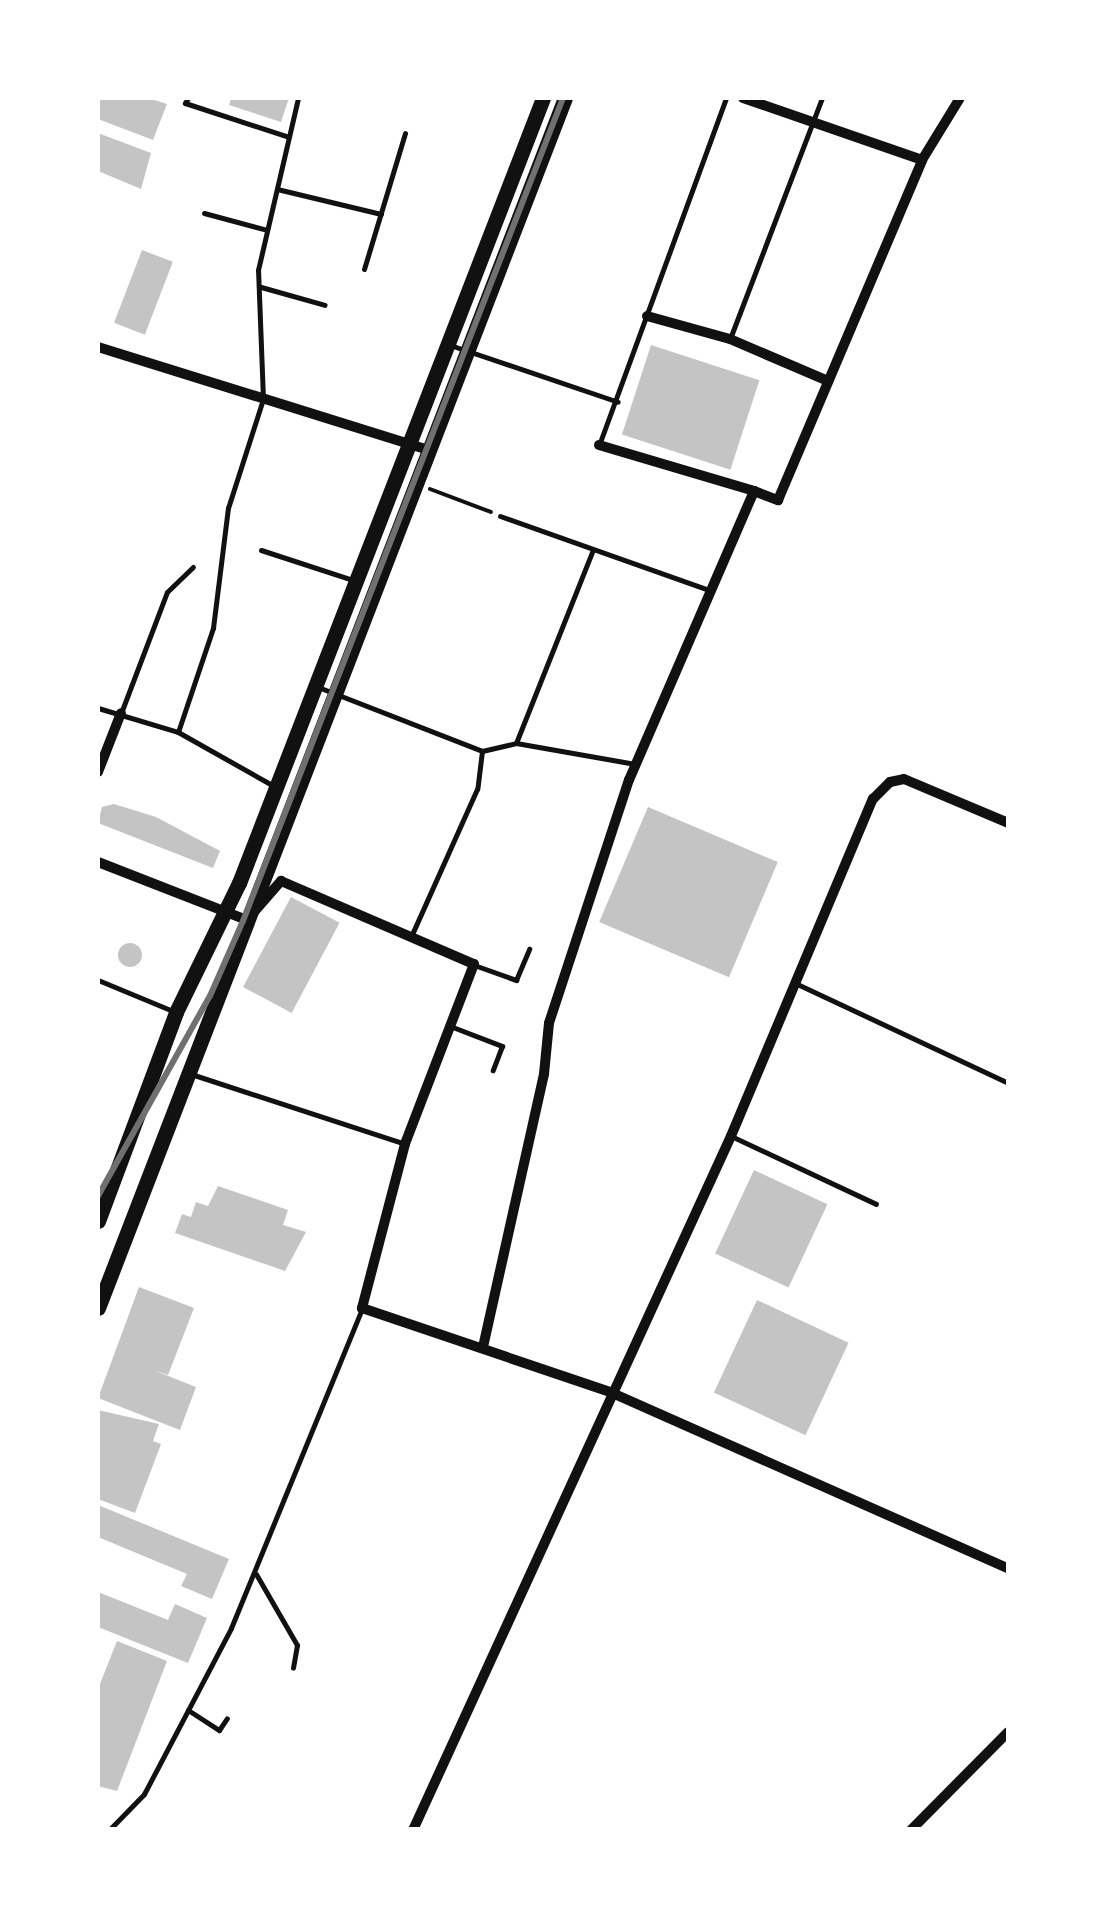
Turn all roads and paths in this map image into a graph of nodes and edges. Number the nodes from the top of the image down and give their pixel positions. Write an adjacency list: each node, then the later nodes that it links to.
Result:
1 (188, 98): 12 (lane)
2 (298, 98): 12 (lane)
3 (542, 98): 23 (main road)
4 (566, 98): 25 (main road)
5 (726, 98): 21 (lane)
6 (743, 98): 9 (street)
7 (822, 98): 10 (lane)
8 (960, 98): 13 (street)
9 (766, 101): 10 (street)
10 (814, 120): 13 (street); 22 (lane)
11 (405, 133): 16 (lane)
12 (289, 137): 14 (lane)
13 (922, 160): 26 (street)
14 (276, 189): 16 (lane); 17 (lane)
15 (204, 213): 17 (lane)
16 (380, 214): 18 (lane)
17 (267, 230): 19 (lane)
18 (364, 269)
19 (259, 287): 20 (lane); 27 (lane)
20 (325, 305)
21 (647, 316): 22 (street); 28 (lane)
22 (730, 339): 26 (street)
23 (448, 344): 25 (lane); 29 (main road)
24 (98, 347): 27 (street)
25 (468, 351): 28 (lane); 31 (main road)
26 (828, 381): 33 (street)
27 (263, 399): 29 (street); 44 (lane)
28 (618, 402): 30 (lane)
29 (409, 444): 31 (street); 38 (main road)
30 (600, 446): 33 (street)
31 (429, 450): 32 (main road)
32 (416, 484): 34 (path); 41 (main road)
33 (754, 492): 39 (street)
34 (500, 516): 36 (lane)
35 (260, 550): 38 (lane)
36 (592, 552): 39 (lane); 45 (lane)
37 (193, 567): 43 (lane)
38 (356, 581): 40 (main road)
39 (711, 590): 47 (street)
40 (316, 686): 41 (lane); 49 (main road)
41 (334, 694): 46 (lane); 53 (main road)
42 (98, 708): 43 (lane)
43 (121, 713): 44 (lane); 48 (street)
44 (178, 732): 49 (lane)
45 (516, 743): 46 (lane); 47 (lane)
46 (482, 751): 54 (lane)
47 (635, 764): 70 (street)
48 (98, 772)
49 (276, 788): 52 (main road)
50 (1008, 824): 58 (street)
51 (98, 862): 52 (street)
52 (228, 911): 53 (street); 59 (main road)
53 (246, 920): 54 (street); 62 (main road)
54 (412, 934): 56 (street)
55 (529, 950): 56 (lane)
56 (474, 964): 60 (street)
57 (98, 980): 59 (lane)
58 (795, 983): 63 (lane); 64 (street)
59 (176, 1012): 67 (main road)
60 (450, 1026): 61 (lane); 65 (street)
61 (493, 1070)
62 (191, 1074): 65 (lane); 68 (main road)
63 (1008, 1083)
64 (731, 1136): 66 (lane); 71 (street)
65 (405, 1144): 69 (street)
66 (876, 1204)
67 (98, 1221)
68 (98, 1308)
69 (362, 1308): 70 (street); 73 (lane)
70 (483, 1347): 71 (street)
71 (610, 1392): 72 (street); 79 (street)
72 (1008, 1568)
73 (255, 1572): 74 (lane); 75 (lane)
74 (293, 1668)
75 (188, 1710): 76 (lane); 78 (lane)
76 (228, 1718)
77 (1008, 1732): 80 (street)
78 (109, 1830)
79 (413, 1830)
80 (912, 1830)

